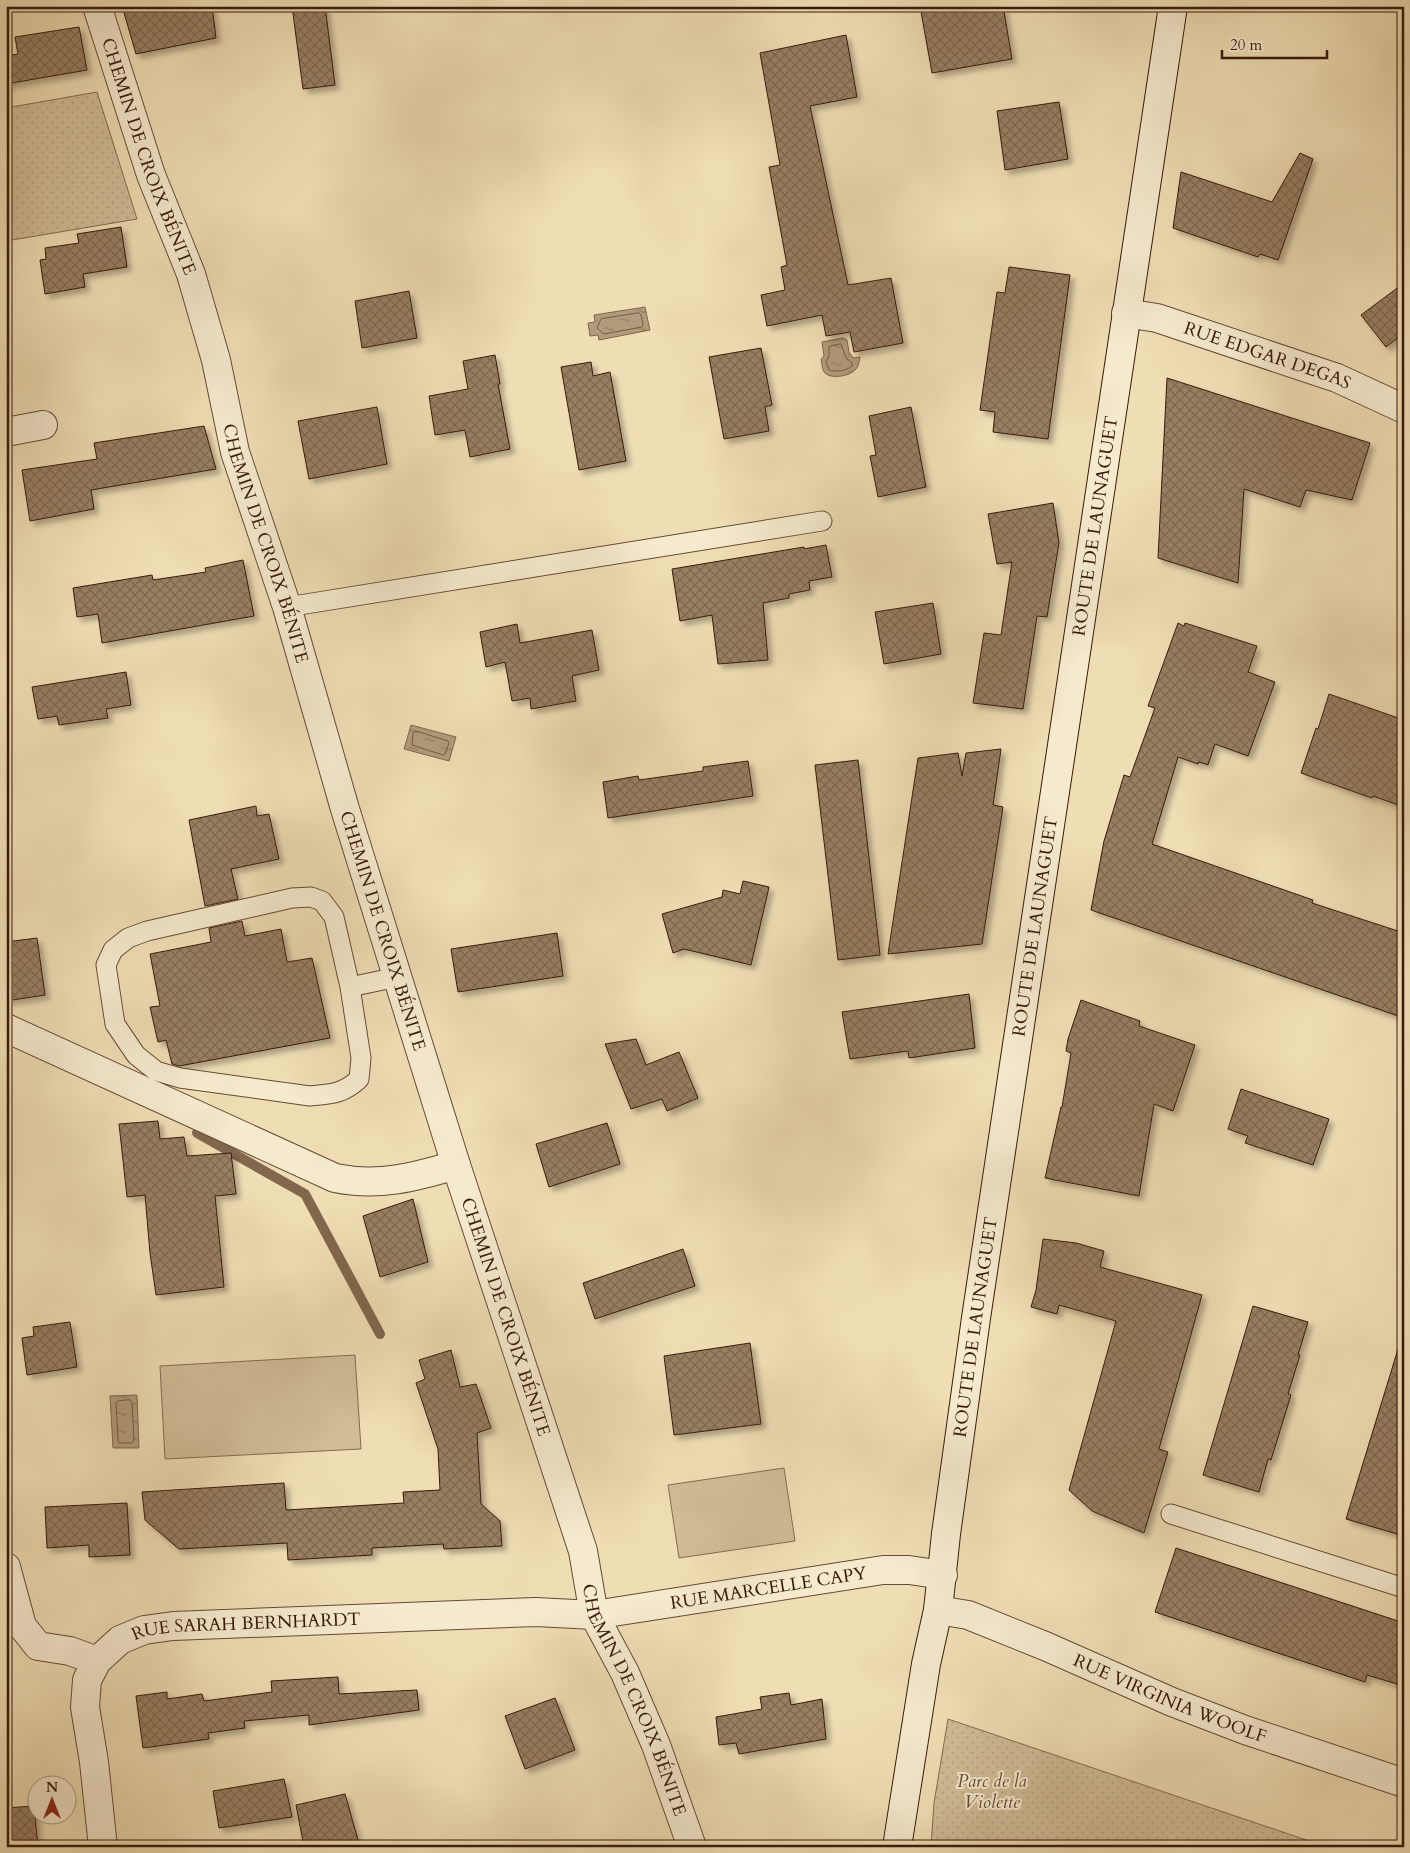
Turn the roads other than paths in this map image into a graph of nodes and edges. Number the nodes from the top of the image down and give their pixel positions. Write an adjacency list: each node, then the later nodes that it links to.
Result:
1 (98, 6): 8 (street, CHEMIN DE CROIX BÉNITE)
2 (1172, 6): 3 (street, ROUTE DE LAUNAGUET)
3 (1126, 313): 4 (street, RUE EDGAR DEGAS); 15 (street, ROUTE DE LAUNAGUET)
4 (1404, 409)
5 (43, 425): 6 (street)
6 (6, 432)
7 (822, 521): 8 (lane)
8 (287, 607): 9 (street, CHEMIN DE CROIX BÉNITE)
9 (397, 977): 10 (lane); 12 (street, CHEMIN DE CROIX BÉNITE)
10 (350, 988): 10 (lane)
11 (6, 1028): 12 (street)
12 (456, 1166): 18 (street, CHEMIN DE CROIX BÉNITE)
13 (1171, 1514): 16 (lane)
14 (6, 1567): 19 (street)
15 (942, 1575): 17 (street, ROUTE DE LAUNAGUET); 18 (street, RUE MARCELLE CAPY)
16 (1404, 1588)
17 (938, 1610): 20 (street, RUE VIRGINIA WOOLF); 23 (street, ROUTE DE LAUNAGUET)
18 (594, 1615): 19 (street, RUE SARAH BERNHARDT); 22 (street, CHEMIN DE CROIX BÉNITE)
19 (97, 1661): 21 (street, RUE SARAH BERNHARDT)
20 (1404, 1783)
21 (103, 1847)
22 (692, 1847)
23 (897, 1847)

